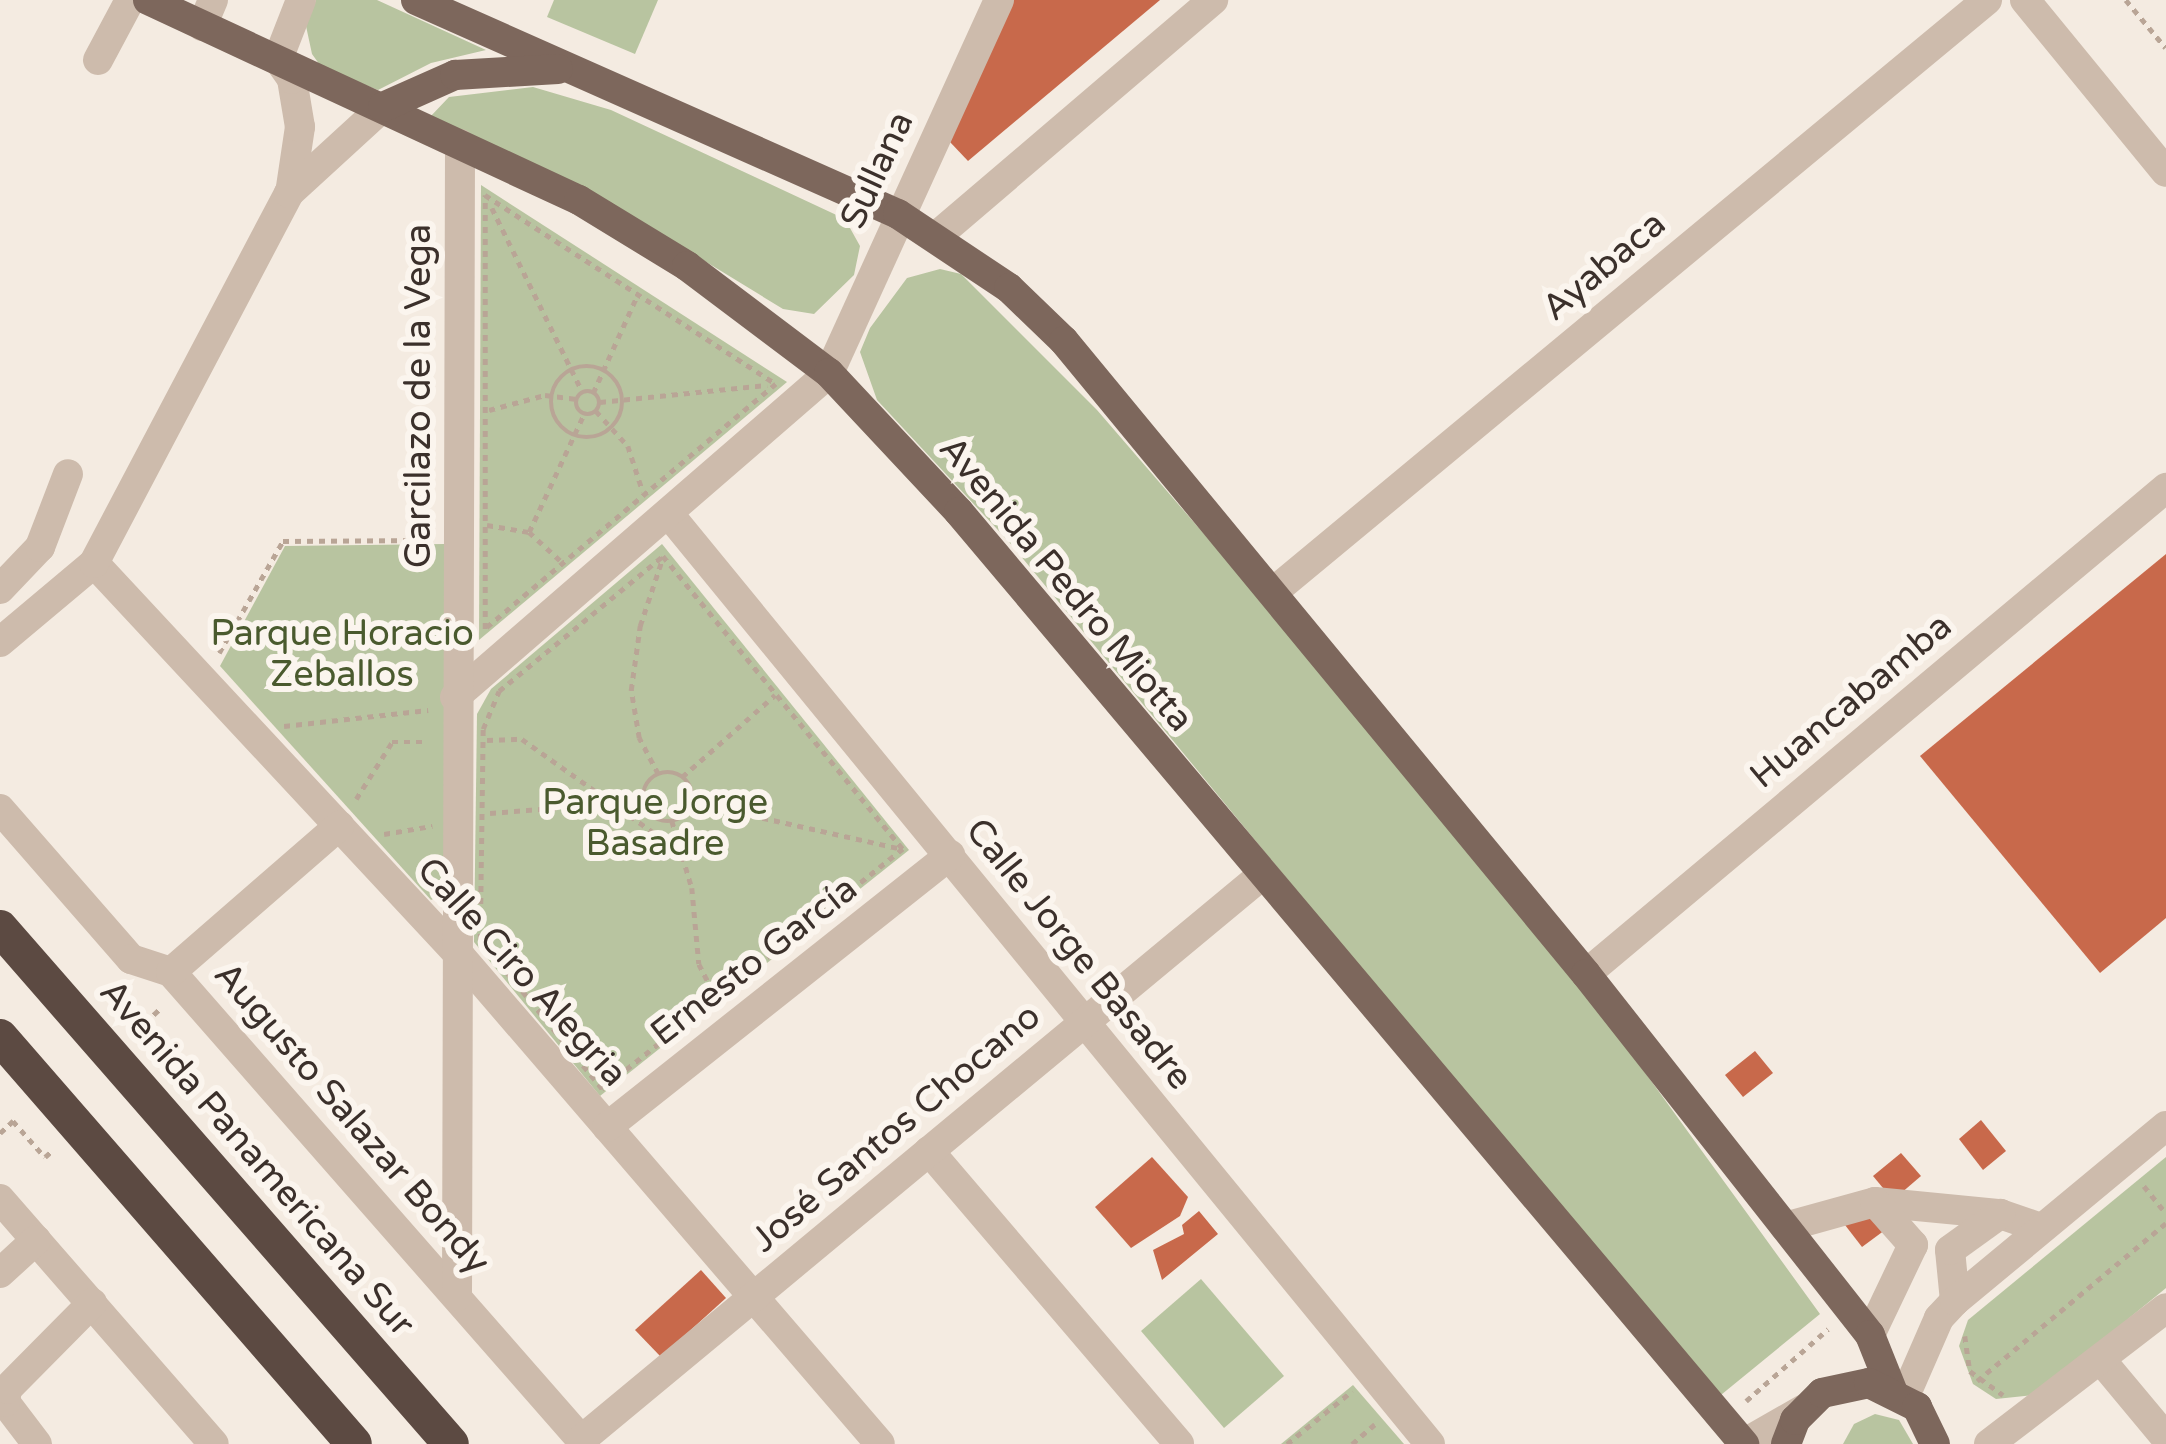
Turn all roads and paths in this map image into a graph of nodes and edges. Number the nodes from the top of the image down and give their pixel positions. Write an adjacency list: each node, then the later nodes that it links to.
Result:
1 (130, 0): 13 (street)
2 (148, 0): 10 (main road, Avenida Pedro Miotta)
3 (301, 0): 12 (street)
4 (416, 0): 14 (main road)
5 (999, 0): 20 (street, Sullana)
6 (1213, 0): 21 (street)
7 (1987, 0): 48 (street, Ayabaca)
8 (2025, 0): 17 (street)
9 (2126, 0): 11 (path)
10 (207, 13): 12 (main road, Avenida Pedro Miotta)
11 (2166, 48)
12 (278, 59): 15 (main road, Avenida Pedro Miotta); 18 (street)
13 (98, 60)
14 (570, 69): 15 (main road); 20 (main road)
15 (383, 107): 16 (main road, Avenida Pedro Miotta); 18 (street)
16 (460, 144): 19 (path); 25 (main road, Avenida Pedro Miotta); 35 (street, Garcilazo de la Vega)
17 (2166, 172)
18 (289, 193): 45 (street)
19 (485, 195): 22 (path); 23 (path); 35 (path)
20 (898, 214): 21 (main road); 25 (street, Sullana)
21 (938, 235): 48 (main road)
22 (638, 294): 24 (path); 26 (path)
23 (572, 370): 24 (path); 27 (path); 29 (path)
24 (604, 370): 28 (path); 31 (path)
25 (829, 374): 26 (path); 40 (street); 72 (main road, Avenida Pedro Miotta)
26 (776, 384): 31 (path); 40 (path)
27 (583, 392): 28 (path); 30 (path)
28 (593, 393): 32 (path)
29 (552, 395): 30 (path); 35 (path); 37 (path)
30 (577, 399): 34 (path)
31 (624, 400): 32 (path); 36 (path)
32 (599, 402): 33 (path)
33 (596, 411): 34 (path); 36 (path)
34 (584, 414): 37 (path)
35 (471, 417): 41 (path); 43 (street, Garcilazo de la Vega)
36 (614, 426): 37 (path); 40 (path)
37 (574, 436): 42 (path)
38 (68, 474): 47 (street)
39 (2166, 488): 75 (street, Huancabamba)
40 (656, 504): 44 (path); 46 (path); 52 (street); 71 (street, Calle Jorge Basadre)
41 (485, 525): 42 (path); 43 (path); 46 (path)
42 (529, 532): 46 (path)
43 (457, 539): 50 (path); 52 (street, Garcilazo de la Vega)
44 (663, 556): 51 (path); 53 (path); 55 (path)
45 (94, 563): 49 (street); 50 (street, Calle Ciro Alegria)
46 (563, 563)
47 (0, 589)
48 (1272, 593): 75 (main road)
49 (0, 642)
50 (203, 680): 65 (street, Calle Ciro Alegria)
51 (775, 695): 56 (path); 68 (path)
52 (447, 703): 53 (street, Garcilazo de la Vega); 54 (path)
53 (470, 741): 57 (path); 60 (path); 63 (path); 74 (street, Garcilazo de la Vega)
54 (296, 742)
55 (658, 774): 56 (path); 58 (path)
56 (682, 776): 59 (path)
57 (337, 790)
58 (643, 801): 60 (path); 64 (path)
59 (692, 802): 64 (path); 68 (path)
60 (612, 803): 63 (path); 70 (path)
61 (438, 805): 66 (path)
62 (0, 808): 76 (street, Augusto Salazar Bondy)
63 (484, 813): 77 (path)
64 (672, 821): 70 (path)
65 (339, 826): 74 (street, Calle Ciro Alegria); 76 (street)
66 (438, 826): 67 (path); 69 (path)
67 (437, 843)
68 (903, 849): 71 (path); 77 (path)
69 (389, 852)
70 (684, 854): 77 (path)
71 (950, 855): 78 (street, Calle Jorge Basadre); 82 (street, Ernesto García)
72 (1261, 876): 78 (street, José Santos Chocano); 124 (main road, Avenida Pedro Miotta)
73 (0, 928): 117 (highway, Avenida Panamericana Sur)
74 (461, 957): 82 (street, Calle Ciro Alegria); 98 (street, Garcilazo de la Vega)
75 (1586, 974): 92 (main road)
76 (177, 979): 79 (path); 98 (street, Augusto Salazar Bondy)
77 (716, 998)
78 (1082, 1023): 84 (street, José Santos Chocano); 123 (street, Calle Jorge Basadre)
79 (136, 1030)
80 (0, 1036): 116 (highway)
81 (2166, 1126): 93 (street)
82 (607, 1127): 99 (street, Calle Ciro Alegria)
83 (0, 1133): 85 (path)
84 (929, 1151): 99 (street, José Santos Chocano); 119 (street)
85 (45, 1157)
86 (2153, 1170): 89 (path)
87 (0, 1199): 94 (street)
88 (1875, 1202): 90 (street); 92 (street); 95 (street)
89 (2166, 1213)
90 (2000, 1214): 93 (street); 96 (street)
91 (2166, 1223): 105 (path)
92 (1785, 1227): 103 (main road)
93 (2042, 1228): 102 (street)
94 (36, 1240): 97 (street); 100 (street)
95 (1913, 1245): 96 (street); 103 (street)
96 (1950, 1250): 102 (street)
97 (0, 1273)
98 (457, 1296): 113 (street, Augusto Salazar Bondy)
99 (752, 1299): 113 (street, José Santos Chocano); 118 (street, Calle Ciro Alegria)
100 (92, 1303): 114 (street); 115 (street)
101 (2166, 1308): 104 (street)
102 (1962, 1311): 105 (path); 106 (street)
103 (1870, 1335): 106 (main road)
104 (2102, 1360): 112 (street); 127 (street)
105 (1977, 1381): 107 (path)
106 (1899, 1393): 108 (main road); 126 (main road)
107 (2020, 1396)
108 (1804, 1409): 124 (street); 125 (main road)
109 (1378, 1421): 110 (path); 111 (path); 122 (path)
110 (1388, 1432)
111 (1296, 1436): 120 (path); 121 (path)
112 (2166, 1438)
113 (583, 1442)
114 (37, 1444)
115 (214, 1444)
116 (355, 1444)
117 (452, 1444)
118 (880, 1444)
119 (1179, 1444)
120 (1287, 1444)
121 (1302, 1444)
122 (1352, 1444)
123 (1430, 1444)
124 (1743, 1444)
125 (1786, 1444)
126 (1935, 1444)
127 (1989, 1444)

